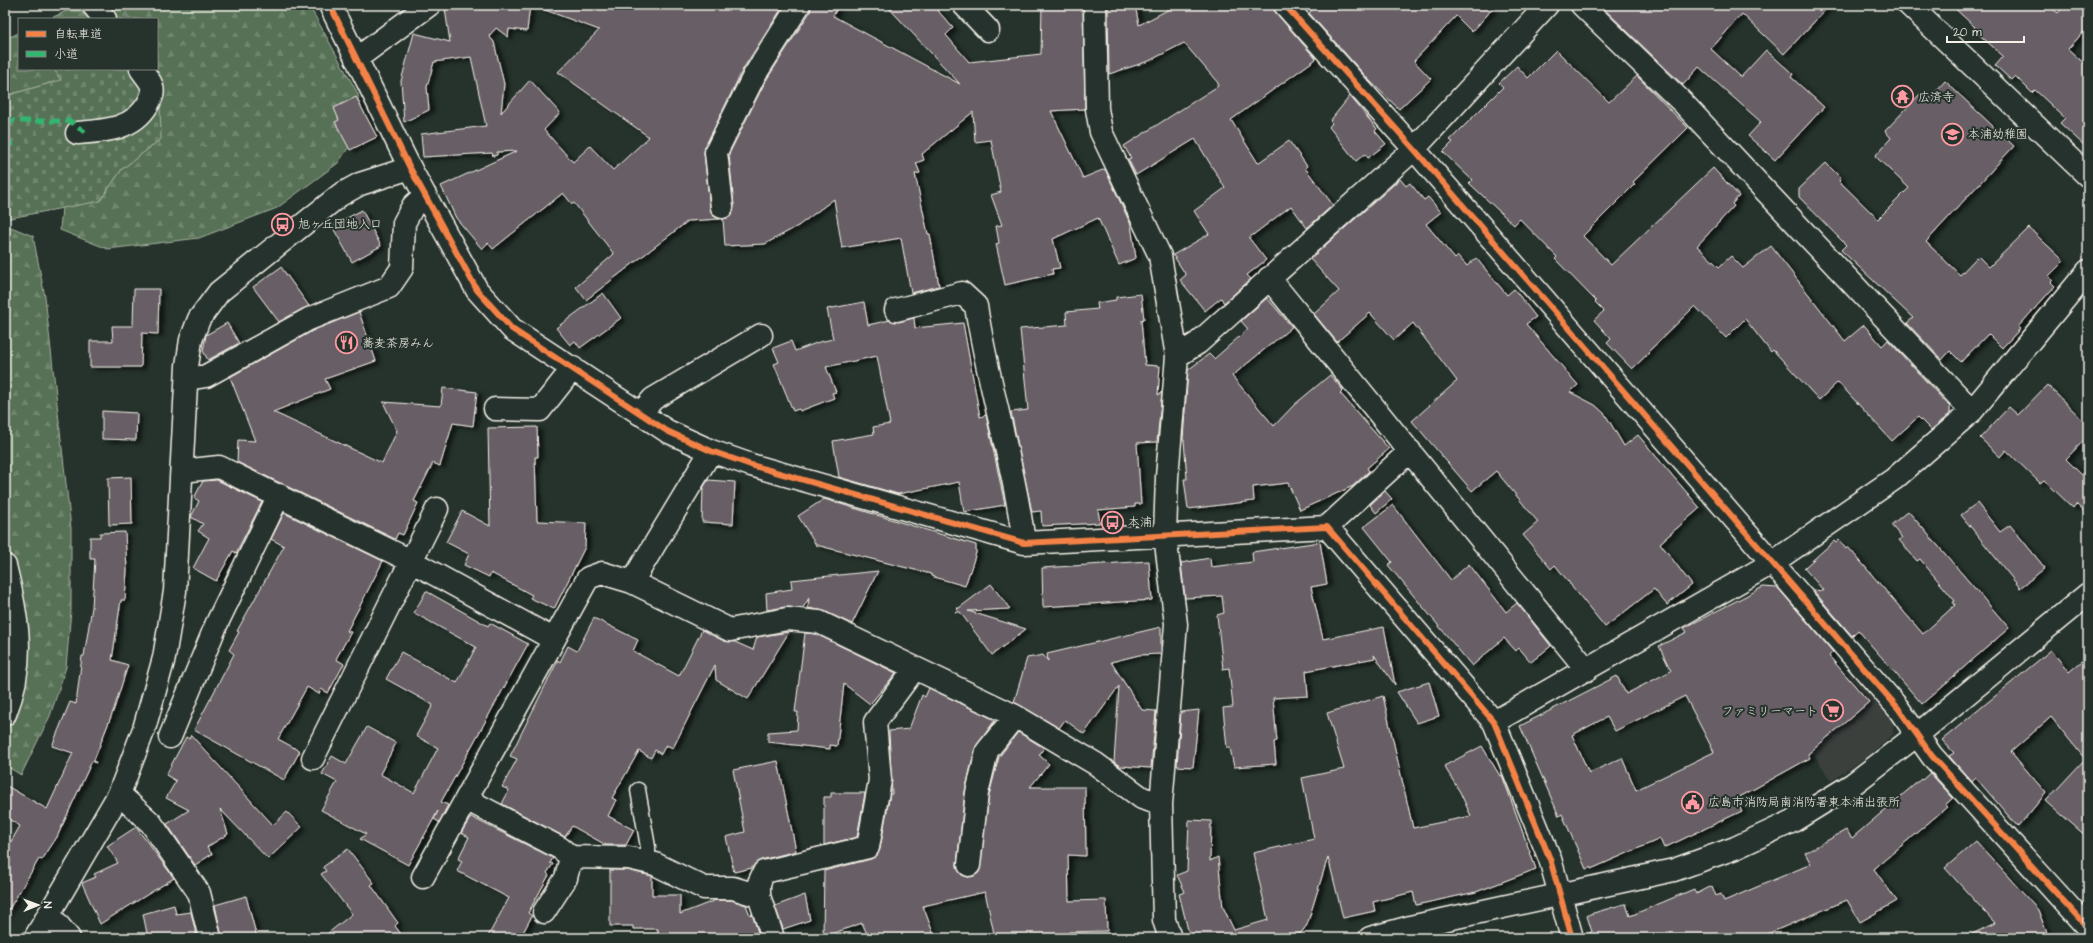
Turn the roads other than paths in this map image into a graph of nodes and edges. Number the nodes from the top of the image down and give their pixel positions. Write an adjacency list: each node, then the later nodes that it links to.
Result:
1 (93, 5): 11 (street)
2 (330, 5): 13 (street)
3 (429, 5): 13 (street)
4 (964, 5): 12 (street)
5 (1095, 5): 25 (street)
6 (1286, 5): 16 (street)
7 (1547, 5): 16 (street)
8 (1582, 5): 29 (street)
9 (1909, 5): 18 (street)
10 (796, 6): 20 (street)
11 (104, 18)
12 (988, 30)
13 (356, 59): 17 (street)
14 (141, 70): 15 (street)
15 (77, 133)
16 (1414, 150): 22 (street); 40 (street)
17 (410, 168): 19 (street); 27 (street)
18 (2088, 176)
19 (425, 195): 26 (street); 27 (street)
20 (722, 207)
21 (2088, 270): 29 (street)
22 (1269, 278): 25 (street); 32 (street)
23 (896, 310): 38 (street)
24 (761, 335): 30 (street)
25 (1176, 356): 37 (street)
26 (573, 368): 28 (street); 30 (street)
27 (187, 379): 33 (street)
28 (495, 409)
29 (1972, 410): 40 (street)
30 (640, 414): 31 (street)
31 (711, 450): 38 (street); 42 (street)
32 (1410, 451): 36 (street); 46 (street)
33 (182, 471): 34 (street); 54 (street)
34 (279, 496): 39 (street); 51 (street)
35 (438, 509): 39 (street)
36 (1327, 526): 37 (street); 49 (street)
37 (1165, 535): 38 (street); 56 (street)
38 (1024, 543)
39 (411, 561): 44 (street); 52 (street)
40 (1772, 563): 46 (street); 50 (street)
41 (5, 566): 47 (street)
42 (632, 582): 44 (street); 45 (street)
43 (2088, 594): 50 (street)
44 (553, 639): 55 (street)
45 (915, 668): 48 (street); 61 (street)
46 (1587, 670): 49 (street)
47 (5, 714)
48 (1015, 716): 56 (street); 59 (street)
49 (1494, 722): 62 (street)
50 (1917, 734): 62 (street); 65 (street)
51 (170, 737)
52 (312, 758)
53 (638, 790): 58 (lane)
54 (119, 794): 64 (street); 69 (street)
55 (466, 799): 57 (street); 60 (street)
56 (1161, 804): 71 (street)
57 (571, 858): 58 (street); 63 (street)
58 (648, 862): 61 (street)
59 (969, 865)
60 (424, 877)
61 (759, 896): 70 (street)
62 (1561, 896): 66 (street); 73 (street)
63 (544, 912)
64 (49, 914): 67 (street); 68 (street)
65 (2083, 931)
66 (1411, 933): 72 (street)
67 (35, 938)
68 (69, 938)
69 (210, 938)
70 (773, 938)
71 (1170, 938)
72 (1370, 938)
73 (1572, 938)

